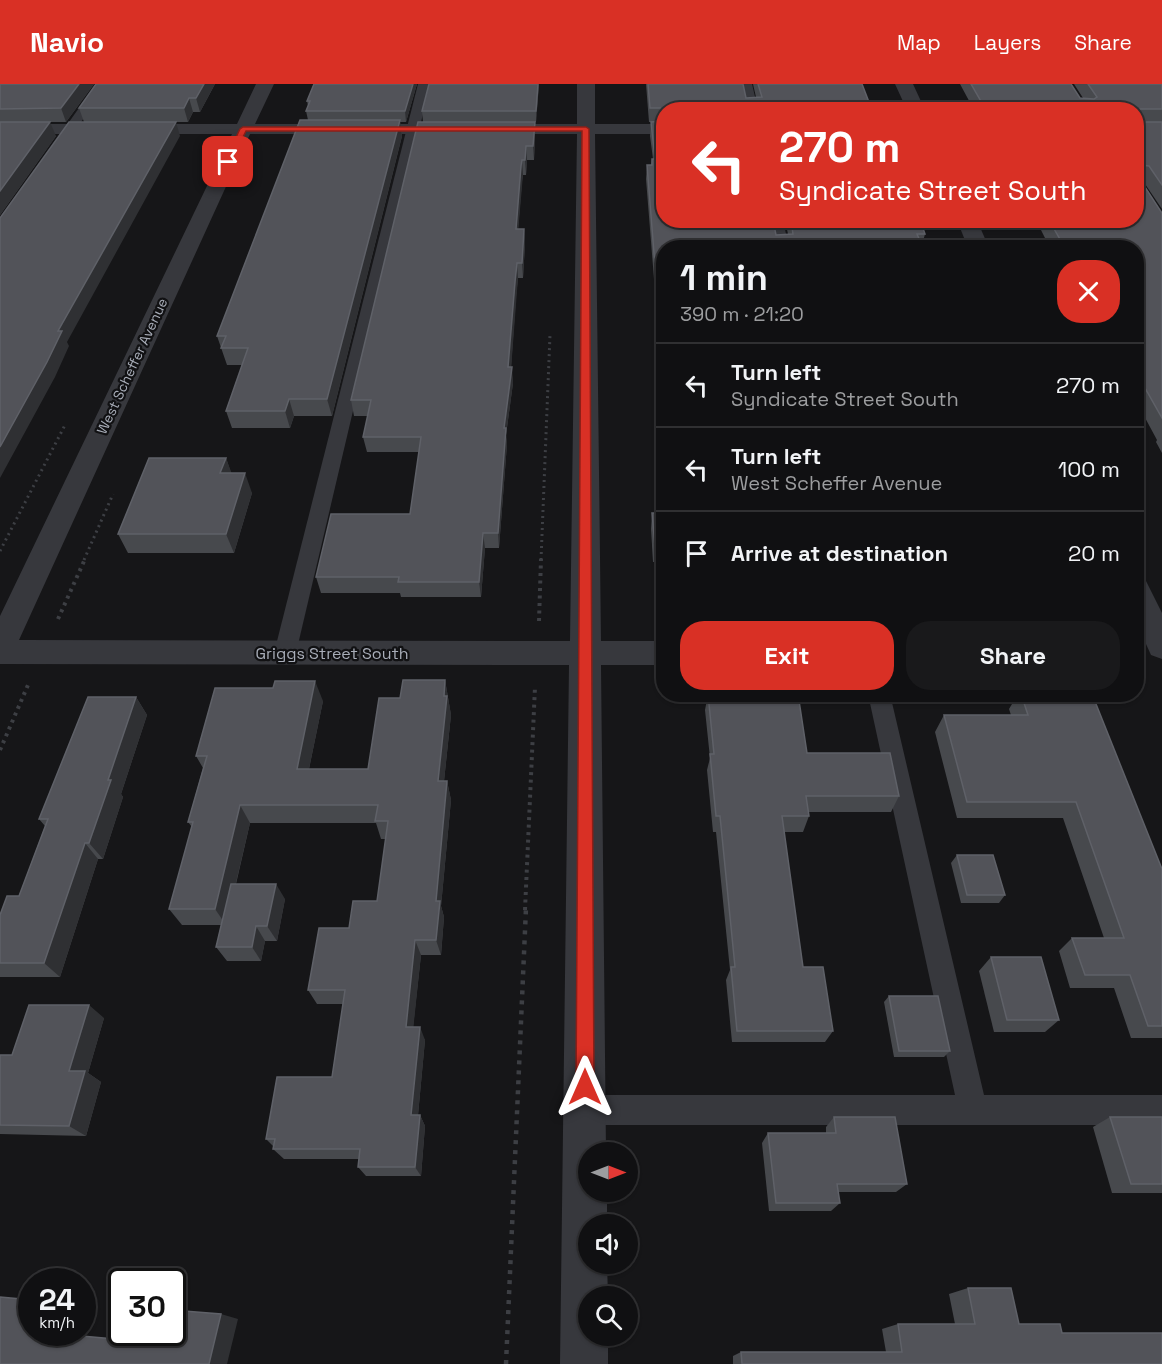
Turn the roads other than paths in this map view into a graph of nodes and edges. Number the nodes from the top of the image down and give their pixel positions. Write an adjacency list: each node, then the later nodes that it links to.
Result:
1 (102, 84): 10 (lane)
2 (265, 84): 11 (street, West Scheffer Avenue)
3 (424, 84): 12 (lane)
4 (586, 84): 13 (street)
5 (746, 84): 7 (lane)
6 (904, 84): 8 (street)
7 (750, 102)
8 (912, 102)
9 (0, 129): 10 (street)
10 (70, 129): 11 (street); 15 (lane)
11 (243, 129): 12 (street); 18 (street, West Scheffer Avenue)
12 (414, 129): 13 (street); 20 (lane)
13 (586, 129): 14 (street); 21 (street)
14 (656, 129)
15 (48, 161)
16 (1144, 608): 17 (street)
17 (1162, 647)
18 (0, 648)
19 (0, 652): 20 (street, Griggs Street South)
20 (285, 653): 21 (street, Griggs Street South)
21 (585, 653): 22 (street, Griggs Street South); 26 (street)
22 (656, 653)
23 (1144, 654): 24 (street)
24 (1162, 654)
25 (881, 702): 27 (lane)
26 (585, 1110): 27 (lane); 29 (street)
27 (973, 1110): 28 (lane)
28 (1162, 1110)
29 (584, 1364)

